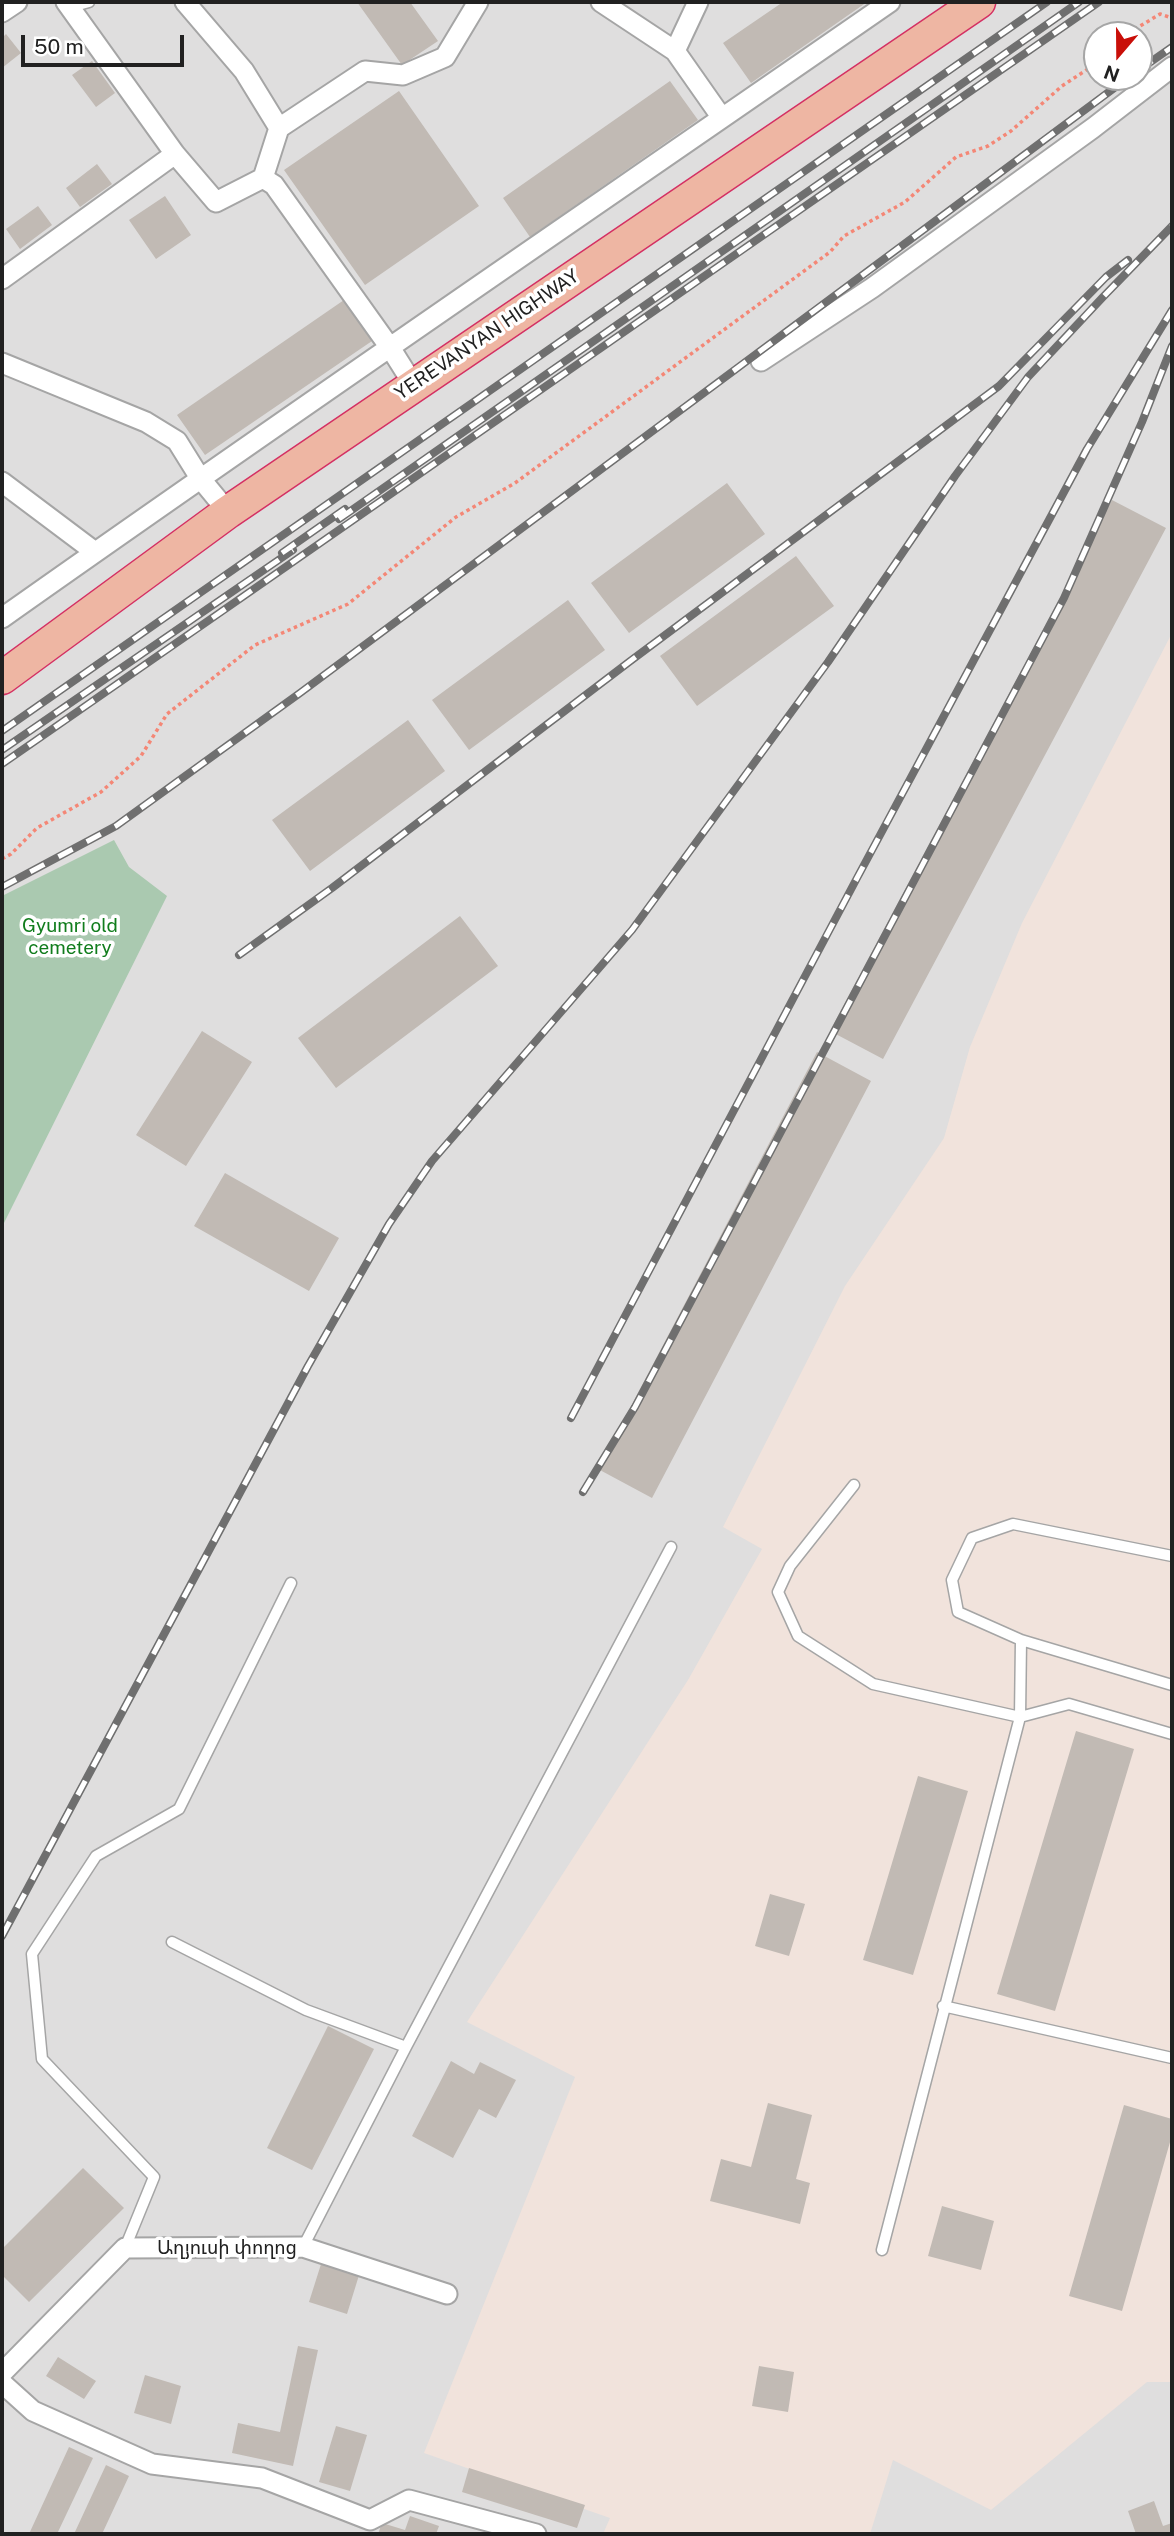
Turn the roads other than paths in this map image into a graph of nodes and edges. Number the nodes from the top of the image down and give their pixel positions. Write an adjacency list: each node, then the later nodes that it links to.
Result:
1 (17, 2): 9 (street)
2 (185, 2): 13 (street)
3 (478, 2): 13 (street)
4 (601, 2): 10 (street)
5 (698, 2): 10 (street)
6 (890, 2): 12 (street)
7 (979, 2): 20 (highway, YEREVANYAN HIGHWAY)
8 (75, 3): 14 (street)
9 (2, 12)
10 (675, 51): 12 (street)
11 (1172, 67): 18 (street)
12 (722, 118): 17 (street)
13 (279, 128): 15 (street)
14 (175, 154): 15 (street); 16 (street)
15 (263, 178): 17 (street)
16 (2, 279)
17 (391, 349): 20 (street); 21 (street)
18 (761, 361)
19 (2, 363): 21 (street)
20 (413, 384): 23 (highway, YEREVANYAN HIGHWAY)
21 (200, 478): 23 (street); 24 (street)
22 (2, 482): 24 (street)
23 (228, 512): 26 (highway, YEREVANYAN HIGHWAY)
24 (95, 552): 25 (street)
25 (2, 618)
26 (2, 678)
27 (854, 1485): 33 (lane)
28 (671, 1548): 37 (lane)
29 (1172, 1556): 31 (lane)
30 (291, 1583): 40 (lane)
31 (1021, 1640): 32 (lane); 33 (lane)
32 (1172, 1685)
33 (1020, 1717): 34 (lane); 36 (lane)
34 (1172, 1734)
35 (172, 1942): 37 (lane)
36 (943, 2007): 38 (lane); 41 (lane)
37 (406, 2047): 39 (lane)
38 (1172, 2058)
39 (303, 2247): 40 (street, Աղյուսի փողոց); 42 (street, Աղյուսի փողոց)
40 (125, 2248): 43 (street)
41 (882, 2249)
42 (447, 2294)
43 (2, 2373)
44 (2, 2384): 45 (street)
45 (536, 2534)

